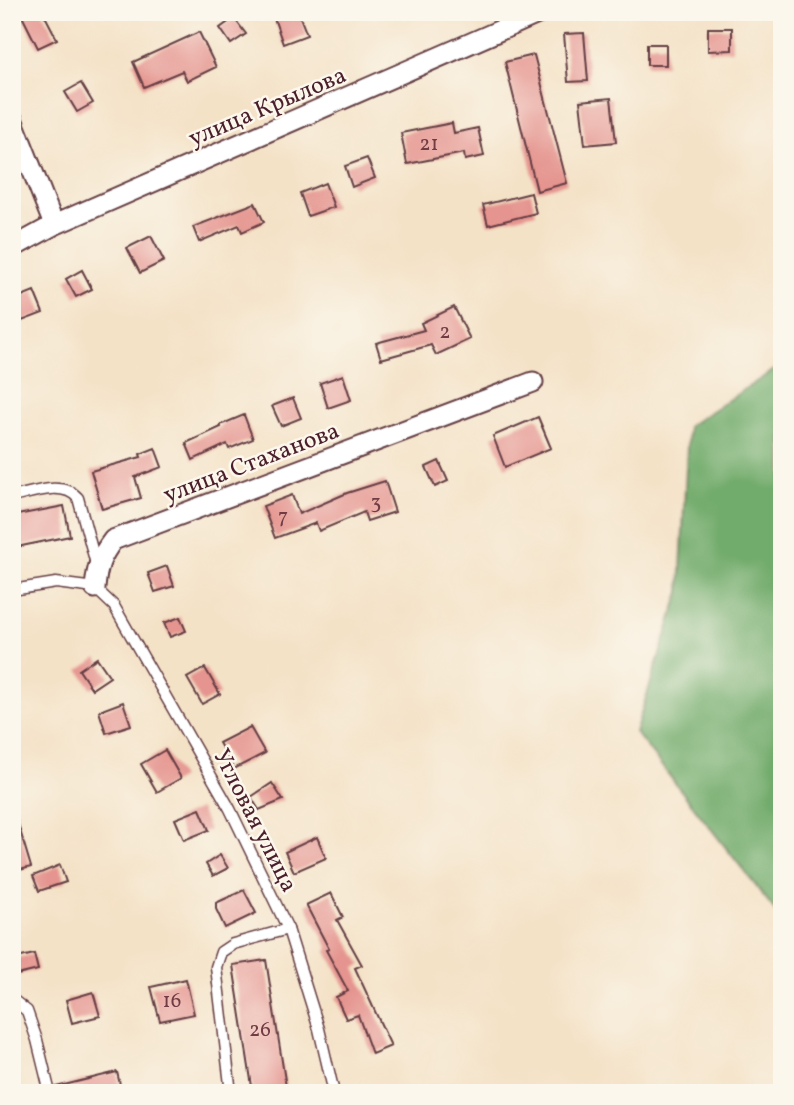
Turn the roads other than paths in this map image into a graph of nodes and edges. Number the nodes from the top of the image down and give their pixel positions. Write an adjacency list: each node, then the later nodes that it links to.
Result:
1 (542, 12): 3 (street, улица Крылова)
2 (12, 118): 3 (street)
3 (54, 225): 4 (street, улица Крылова)
4 (12, 248)
5 (533, 382): 7 (street, улица Стаханова)
6 (12, 497): 7 (lane)
7 (97, 567): 8 (street, улица Стаханова)
8 (95, 588): 9 (lane); 10 (lane, Угловая улица)
9 (12, 590)
10 (288, 929): 13 (lane); 14 (lane, Угловая улица)
11 (12, 999): 12 (lane)
12 (50, 1093)
13 (231, 1093)
14 (334, 1093)

